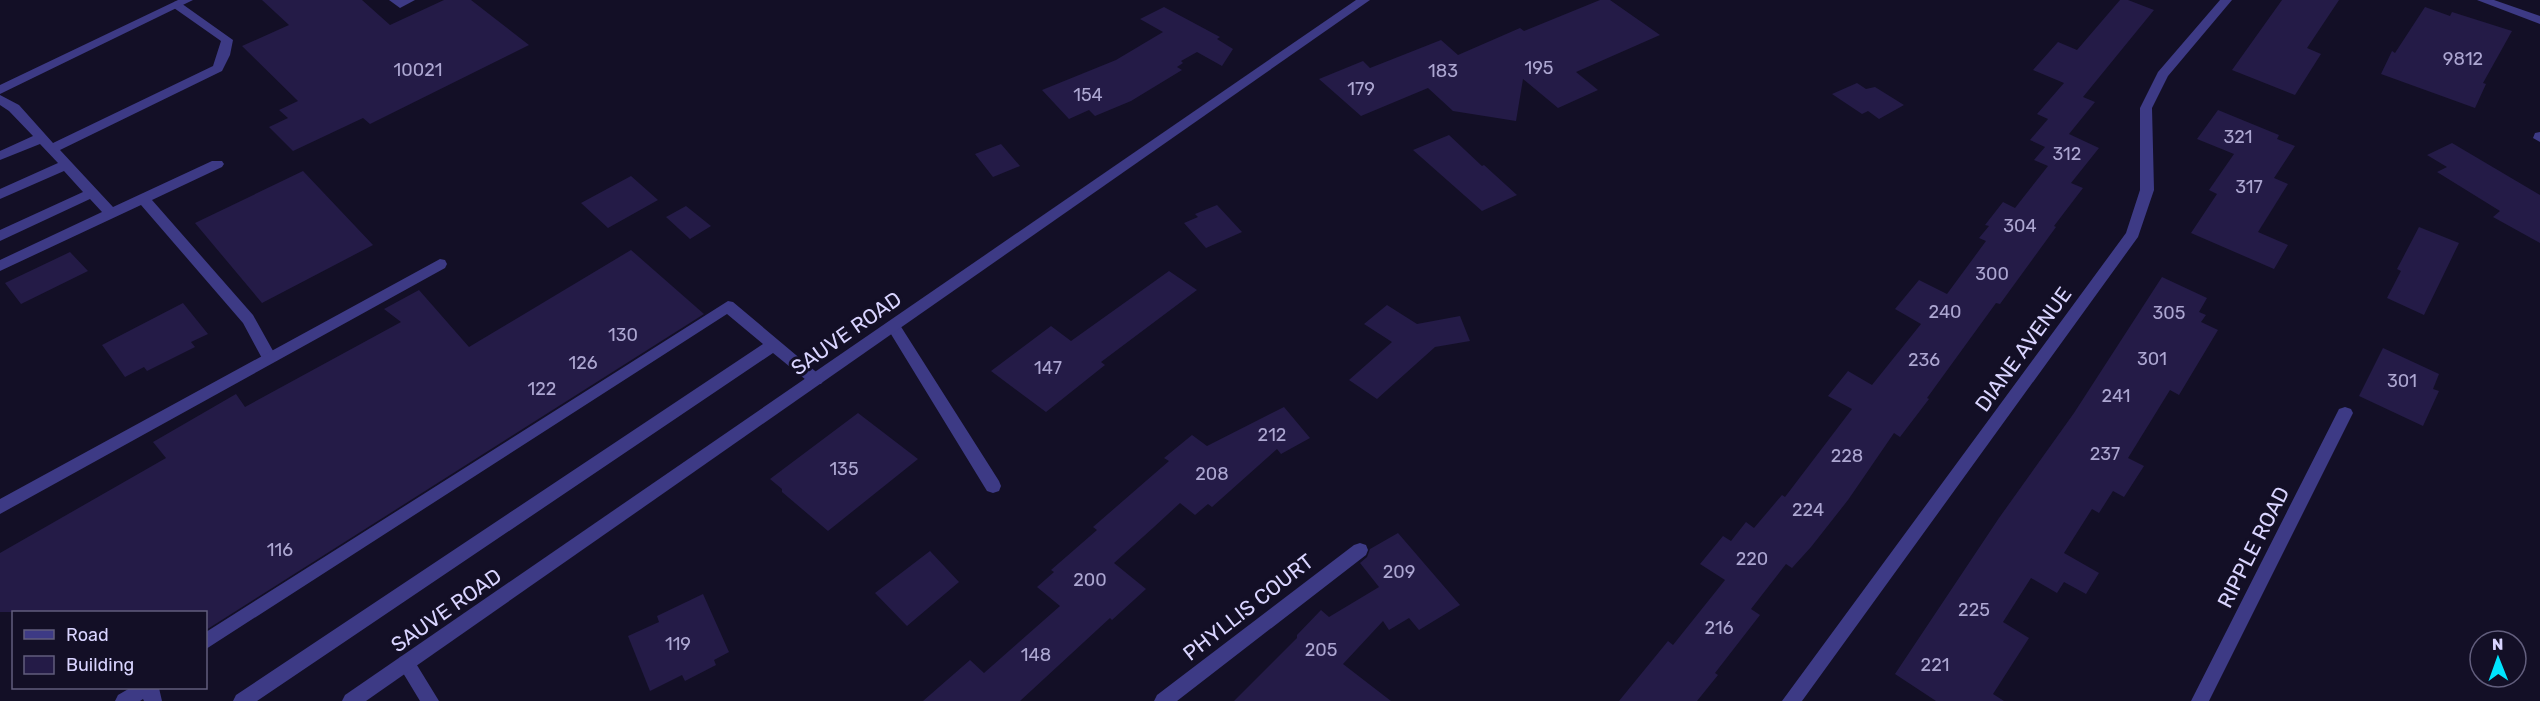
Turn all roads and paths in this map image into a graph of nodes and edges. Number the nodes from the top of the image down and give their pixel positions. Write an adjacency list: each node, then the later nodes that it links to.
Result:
1 (396, 0): 2 (street)
2 (409, 0)
3 (1364, 0): 24 (street, SAUVE ROAD)
4 (2226, 0): 40 (street, DIANE AVENUE)
5 (2483, 0): 7 (street)
6 (183, 2): 8 (street); 13 (street)
7 (2540, 20)
8 (0, 90)
9 (0, 99): 10 (street)
10 (14, 108): 11 (street); 12 (street)
11 (0, 115)
12 (41, 138): 13 (street); 14 (street)
13 (51, 148): 16 (street)
14 (0, 156)
15 (217, 164): 19 (street)
16 (66, 165): 17 (street); 18 (street)
17 (92, 193): 20 (street); 21 (street)
18 (0, 194)
19 (143, 198): 20 (street); 26 (street)
20 (111, 213): 23 (street)
21 (0, 236)
22 (440, 264): 26 (street)
23 (0, 266)
24 (893, 326): 27 (street, SAUVE ROAD); 29 (street)
25 (775, 344): 27 (street); 32 (street); 36 (street)
26 (269, 358): 30 (street)
27 (816, 380): 33 (street, SAUVE ROAD)
28 (2345, 413): 41 (street, RIPPLE ROAD)
29 (993, 486)
30 (0, 507)
31 (1360, 550): 39 (street, PHYLLIS COURT)
32 (207, 640)
33 (406, 663): 37 (street, SAUVE ROAD); 38 (street)
34 (142, 689): 35 (street)
35 (124, 701)
36 (242, 701)
37 (351, 701)
38 (430, 701)
39 (1163, 701)
40 (1791, 701)
41 (2200, 701)

